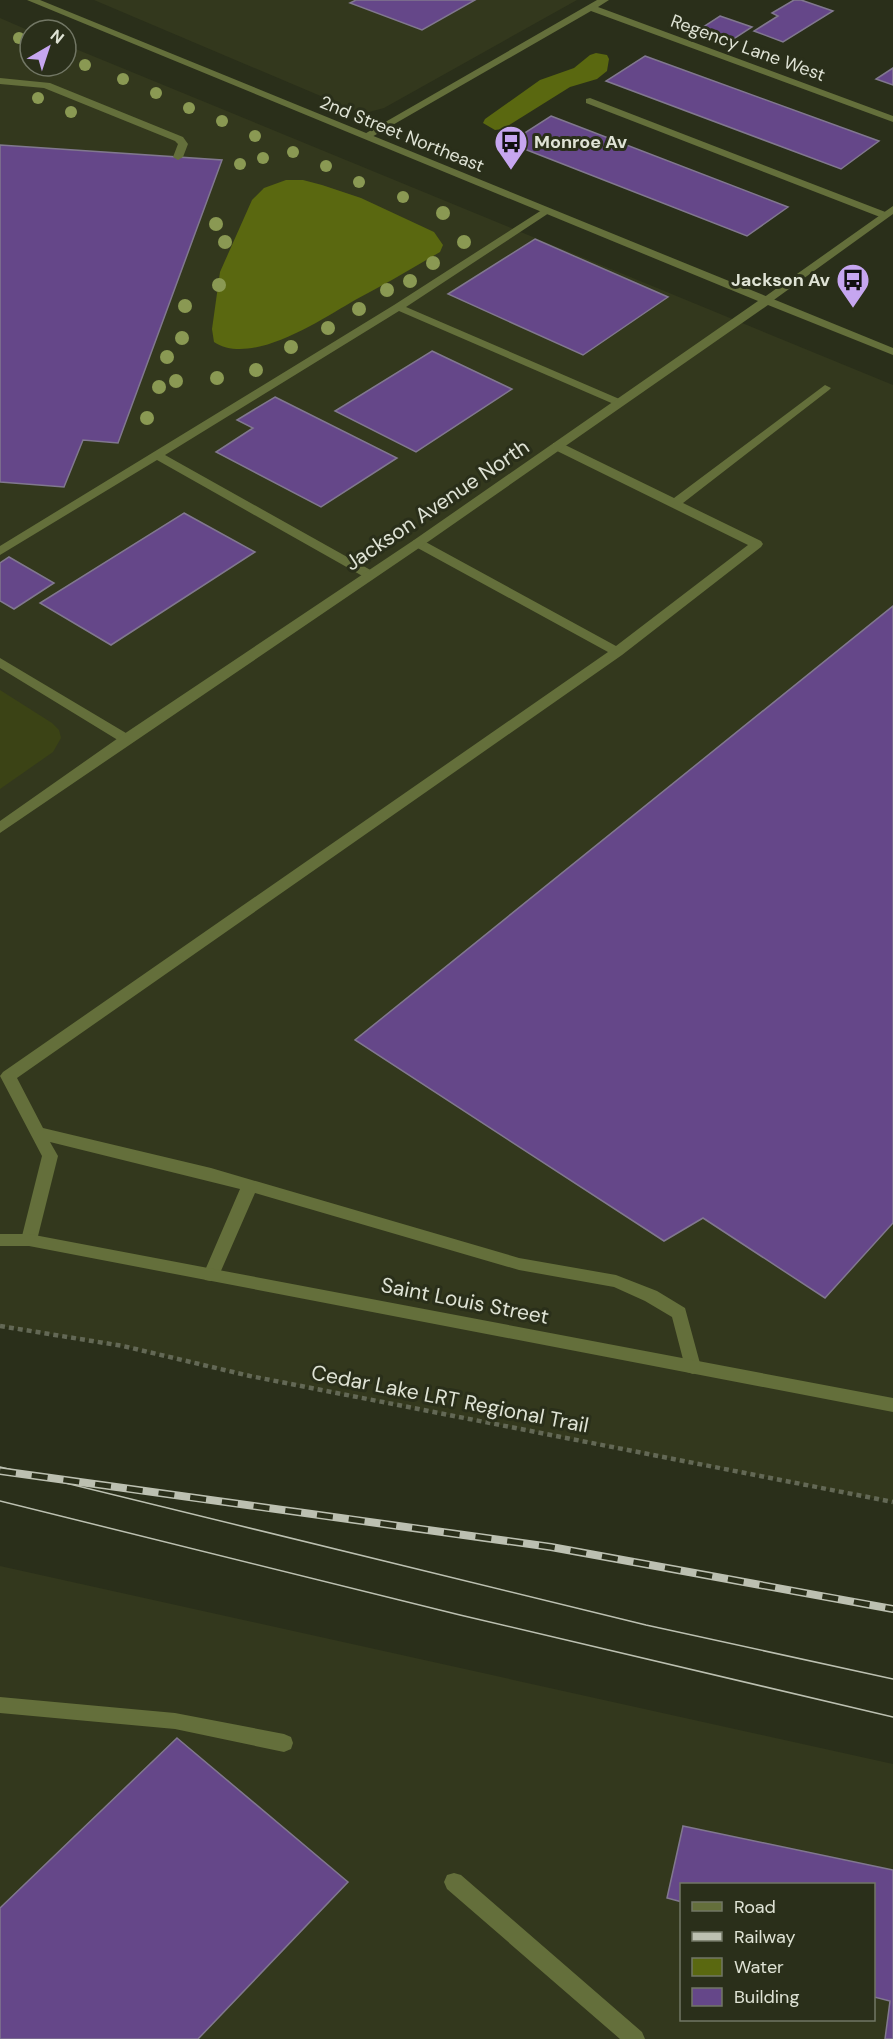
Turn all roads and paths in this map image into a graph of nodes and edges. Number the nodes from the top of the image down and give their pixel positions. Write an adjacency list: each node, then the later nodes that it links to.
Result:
1 (33, 0): 7 (street, 2nd Street Northeast)
2 (604, 0): 3 (street)
3 (591, 8): 6 (street, Regency Lane West); 7 (street)
4 (0, 81): 8 (street)
5 (590, 101): 10 (street)
6 (893, 119)
7 (366, 136): 9 (street, 2nd Street Northeast)
8 (178, 157)
9 (545, 211): 11 (street, 2nd Street Northeast); 12 (street)
10 (889, 212): 11 (street, Jackson Avenue North)
11 (767, 300): 13 (street, 2nd Street Northeast); 15 (street, Jackson Avenue North)
12 (398, 307): 15 (street); 17 (street)
13 (893, 352)
14 (825, 388): 18 (street)
15 (620, 403): 16 (street, Jackson Avenue North)
16 (557, 447): 18 (street); 19 (street, Jackson Avenue North)
17 (157, 455): 20 (street); 21 (street)
18 (674, 504): 22 (street)
19 (418, 543): 21 (street, Jackson Avenue North); 22 (street)
20 (0, 551)
21 (370, 575): 24 (street, Jackson Avenue North)
22 (617, 652): 26 (street)
23 (0, 662): 24 (street)
24 (126, 739): 25 (street, Jackson Avenue North)
25 (0, 828)
26 (38, 1133): 27 (street); 30 (street)
27 (250, 1185): 31 (street); 33 (street)
28 (0, 1229): 30 (street, Saint Louis Street)
29 (0, 1240): 30 (street, Saint Louis Street)
30 (29, 1240): 31 (street, Saint Louis Street)
31 (211, 1275): 33 (street, Saint Louis Street)
32 (0, 1326): 35 (path, Cedar Lake LRT Regional Trail)
33 (693, 1367): 34 (street, Saint Louis Street)
34 (893, 1405)
35 (893, 1502)
36 (0, 1705): 37 (street)
37 (284, 1743)
38 (454, 1882): 39 (street)
39 (635, 2039)

